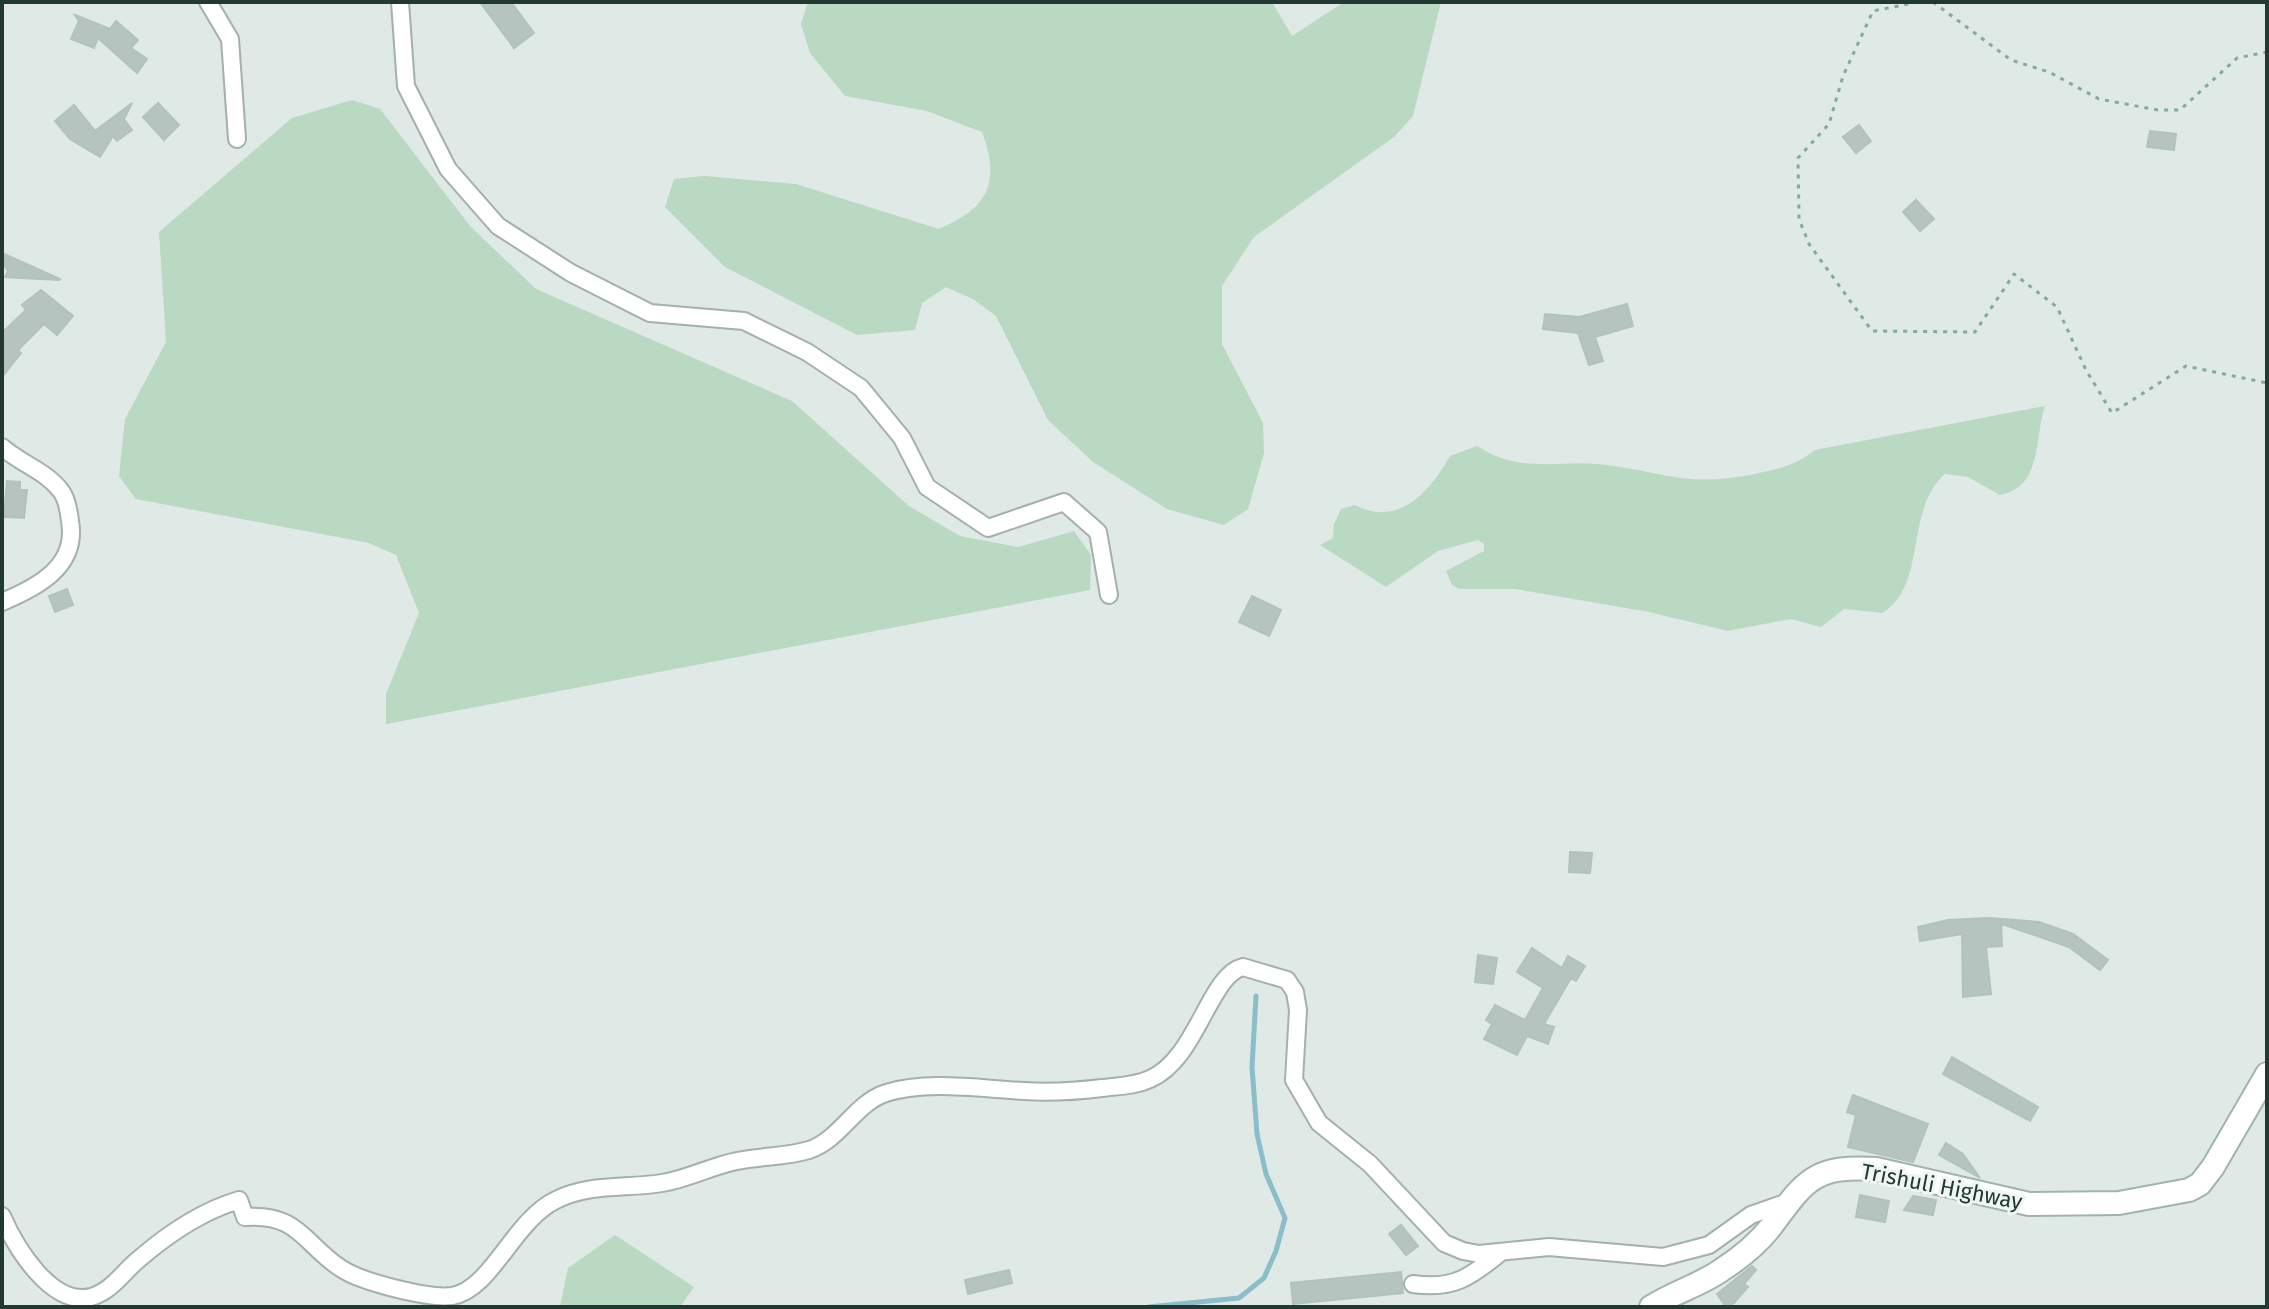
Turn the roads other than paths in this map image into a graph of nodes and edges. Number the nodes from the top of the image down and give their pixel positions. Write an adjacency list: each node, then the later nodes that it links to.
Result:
1 (208, 2): 3 (street)
2 (400, 2): 5 (street)
3 (237, 139)
4 (2, 447): 6 (street)
5 (1109, 595)
6 (2, 602)
7 (2267, 1074): 8 (street, Trishuli Highway)
8 (1785, 1203): 10 (street); 12 (street, Trishuli Highway)
9 (2, 1216): 10 (street)
10 (1501, 1252): 11 (street)
11 (1413, 1284)
12 (1651, 1307)

